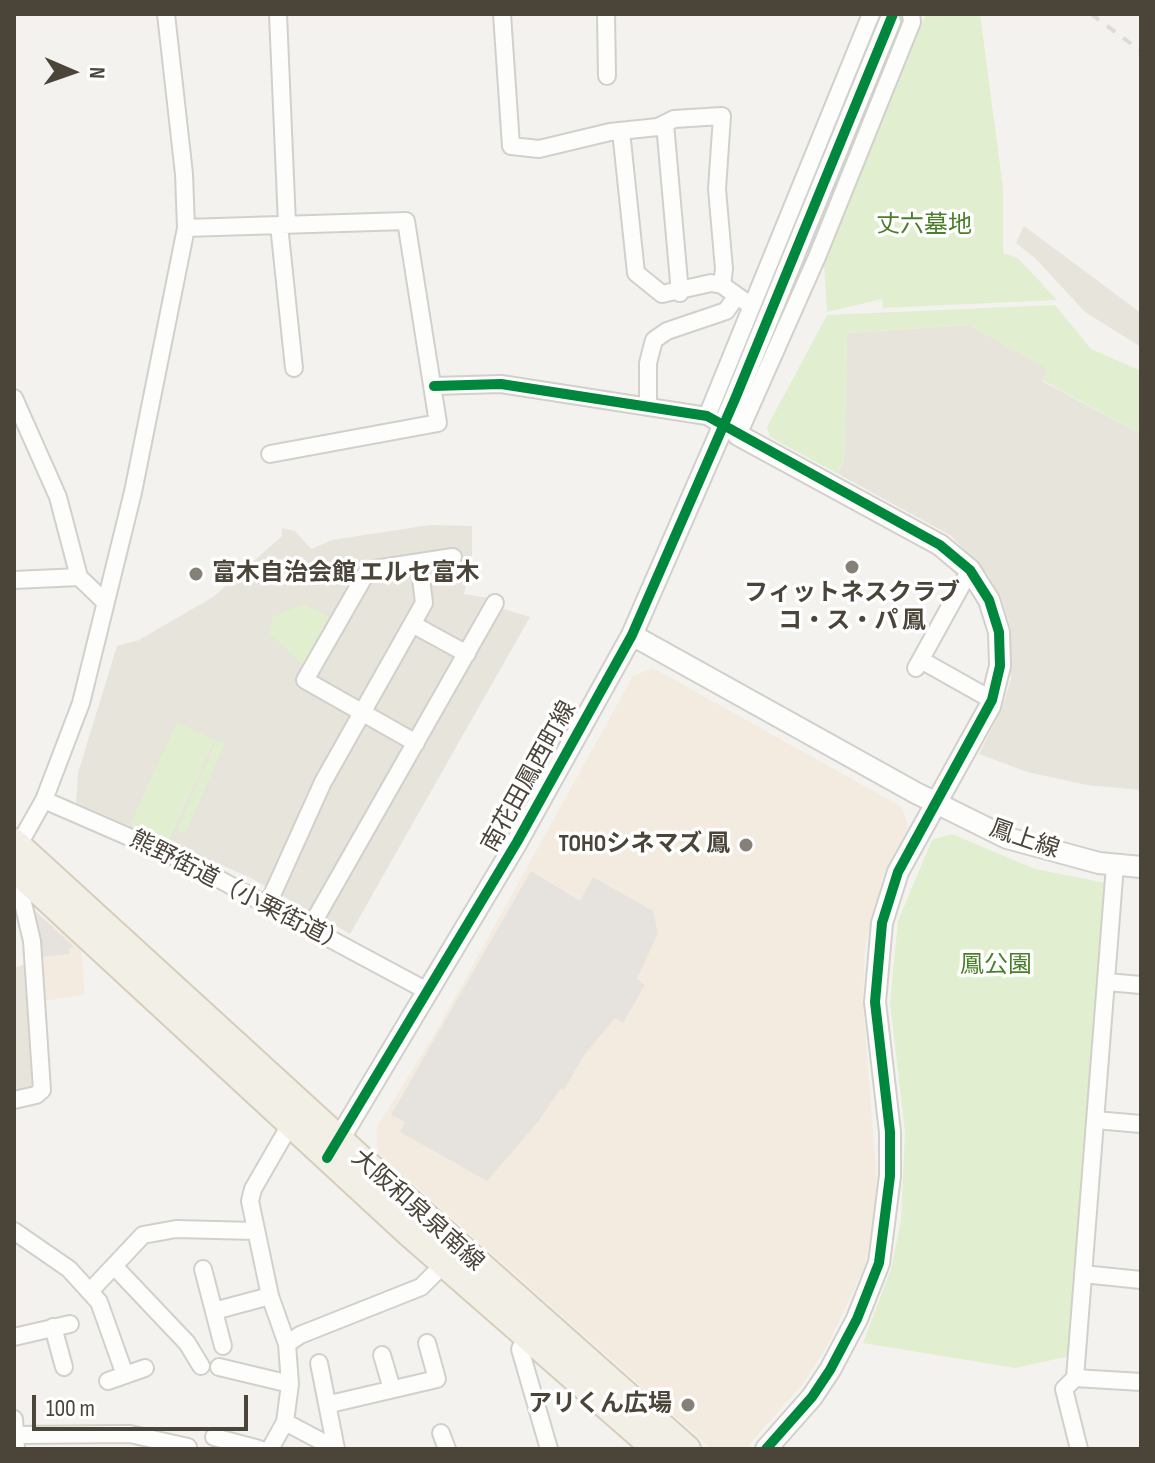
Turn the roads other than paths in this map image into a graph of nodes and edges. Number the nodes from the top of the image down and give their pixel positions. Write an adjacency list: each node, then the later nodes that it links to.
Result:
1 (166, 14): 11 (street)
2 (278, 14): 10 (street)
3 (502, 14): 9 (street)
4 (606, 14): 7 (street)
5 (911, 14): 19 (street)
6 (881, 18): 14 (street); 19 (street, 南花田鳳西町線)
7 (607, 76)
8 (665, 124): 9 (street); 12 (street); 13 (street)
9 (621, 131): 13 (street)
10 (283, 225): 11 (street); 15 (street); 16 (street)
11 (186, 228): 26 (street)
12 (722, 285): 13 (street); 14 (street)
13 (680, 293)
14 (743, 301): 18 (street); 19 (street)
15 (294, 368)
16 (434, 386): 18 (street); 20 (street)
17 (14, 398): 24 (street)
18 (648, 407): 19 (street)
19 (723, 426): 23 (street); 29 (street, 南花田鳳西町線)
20 (270, 454)
21 (453, 557): 22 (street)
22 (419, 562): 28 (street); 32 (street)
23 (970, 570): 31 (street); 31 (street)
24 (79, 577): 25 (street); 26 (street)
25 (14, 580)
26 (105, 602): 34 (street)
27 (495, 603): 30 (street)
28 (414, 625): 30 (street); 32 (street)
29 (632, 635): 35 (street, 鳳上線); 43 (street, 南花田鳳西町線)
30 (467, 654): 33 (street)
31 (992, 700): 35 (street)
32 (362, 712): 33 (street); 39 (street)
33 (416, 743): 40 (street)
34 (44, 800): 36 (street); 39 (street, 熊野街道（小栗街道）)
35 (937, 804): 37 (street, 鳳上線); 87 (street)
36 (15, 856): 44 (street); 46 (main road, 大阪和泉泉南線); 48 (main road, 大阪和泉泉南線)
37 (1115, 865): 38 (street, 鳳上線); 41 (street)
38 (1141, 867)
39 (268, 904): 40 (street, 熊野街道（小栗街道）)
40 (310, 928): 43 (street, 熊野街道（小栗街道）)
41 (1107, 982): 42 (street); 45 (street)
42 (1141, 985)
43 (429, 992): 48 (street, 南花田鳳西町線)
44 (14, 1100)
45 (1095, 1120): 47 (street); 54 (street)
46 (291, 1123): 48 (main road, 大阪和泉泉南線); 50 (street)
47 (1141, 1124)
48 (333, 1149): 51 (main road, 大阪和泉泉南線); 86 (main road, 大阪和泉泉南線)
49 (14, 1231): 70 (street)
50 (255, 1231): 52 (street); 57 (street)
51 (445, 1263): 59 (main road, 大阪和泉泉南線); 62 (street)
52 (114, 1266): 56 (street); 66 (street)
53 (203, 1269): 58 (street)
54 (1083, 1274): 55 (street); 71 (street)
55 (1141, 1280)
56 (94, 1287)
57 (270, 1296): 58 (street); 62 (street)
58 (214, 1311): 63 (street)
59 (527, 1336): 84 (street); 85 (main road, 大阪和泉泉南線)
60 (14, 1337): 67 (street)
61 (427, 1343): 75 (street)
62 (287, 1344): 74 (street)
63 (223, 1346)
64 (382, 1355): 75 (street)
65 (319, 1363): 76 (street)
66 (201, 1366)
67 (64, 1367)
68 (219, 1367): 74 (street)
69 (145, 1368): 70 (street)
70 (125, 1375): 72 (street)
71 (1075, 1378): 73 (street); 88 (street)
72 (108, 1381)
73 (1141, 1382)
74 (290, 1384): 77 (street)
75 (392, 1389): 76 (street)
76 (330, 1404): 83 (street)
77 (285, 1422): 82 (street); 83 (street)
78 (15, 1434): 80 (street)
79 (214, 1437): 81 (street)
80 (188, 1447)
81 (259, 1449)
82 (270, 1449)
83 (336, 1449)
84 (549, 1449)
85 (656, 1449)
86 (687, 1449)
87 (766, 1449)
88 (1079, 1449)

